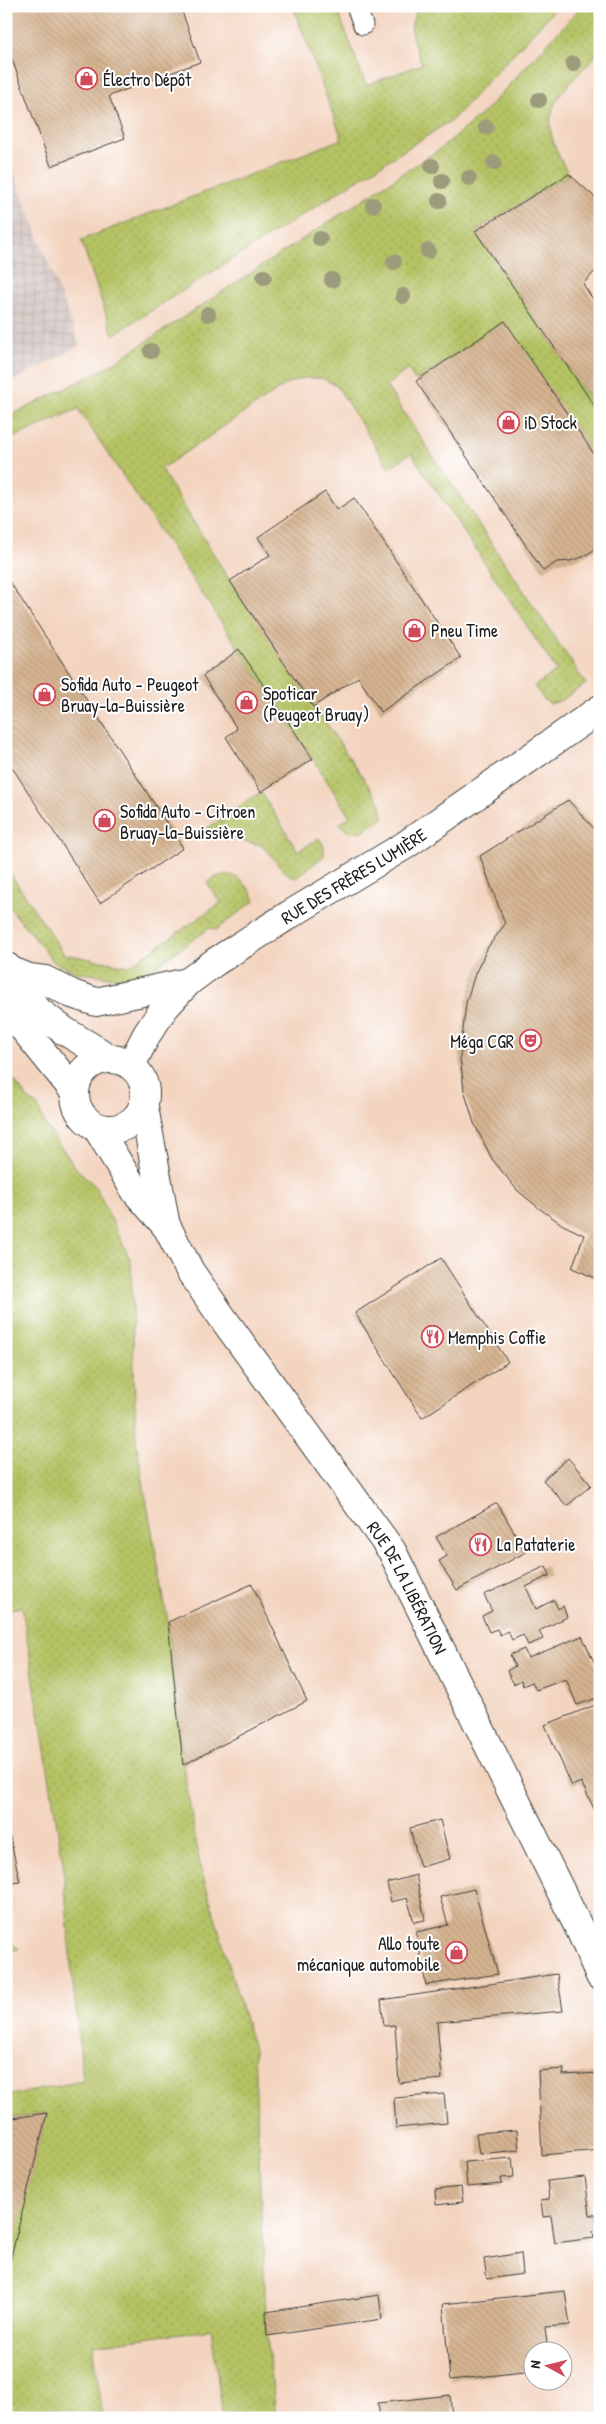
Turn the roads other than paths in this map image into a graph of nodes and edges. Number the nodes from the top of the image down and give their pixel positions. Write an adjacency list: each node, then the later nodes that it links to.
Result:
1 (356, 6): 2 (lane)
2 (363, 25)
3 (600, 709): 5 (main road, RUE DES FRÈRES LUMIÈRE)
4 (8, 968): 5 (main road); 7 (main road)
5 (188, 982): 7 (main road, RUE DES FRÈRES LUMIÈRE)
6 (6, 1007): 8 (main road)
7 (121, 1062): 8 (main road); 9 (main road)
8 (75, 1092): 10 (main road)
9 (144, 1107): 10 (main road); 11 (main road, RUE DE LA LIBÉRATION)
10 (97, 1128): 11 (main road, RUE DE LA LIBÉRATION)
11 (167, 1227): 12 (main road, RUE DE LA LIBÉRATION)
12 (590, 1931): 13 (main road, RUE DE LA LIBÉRATION)
13 (600, 1976)

